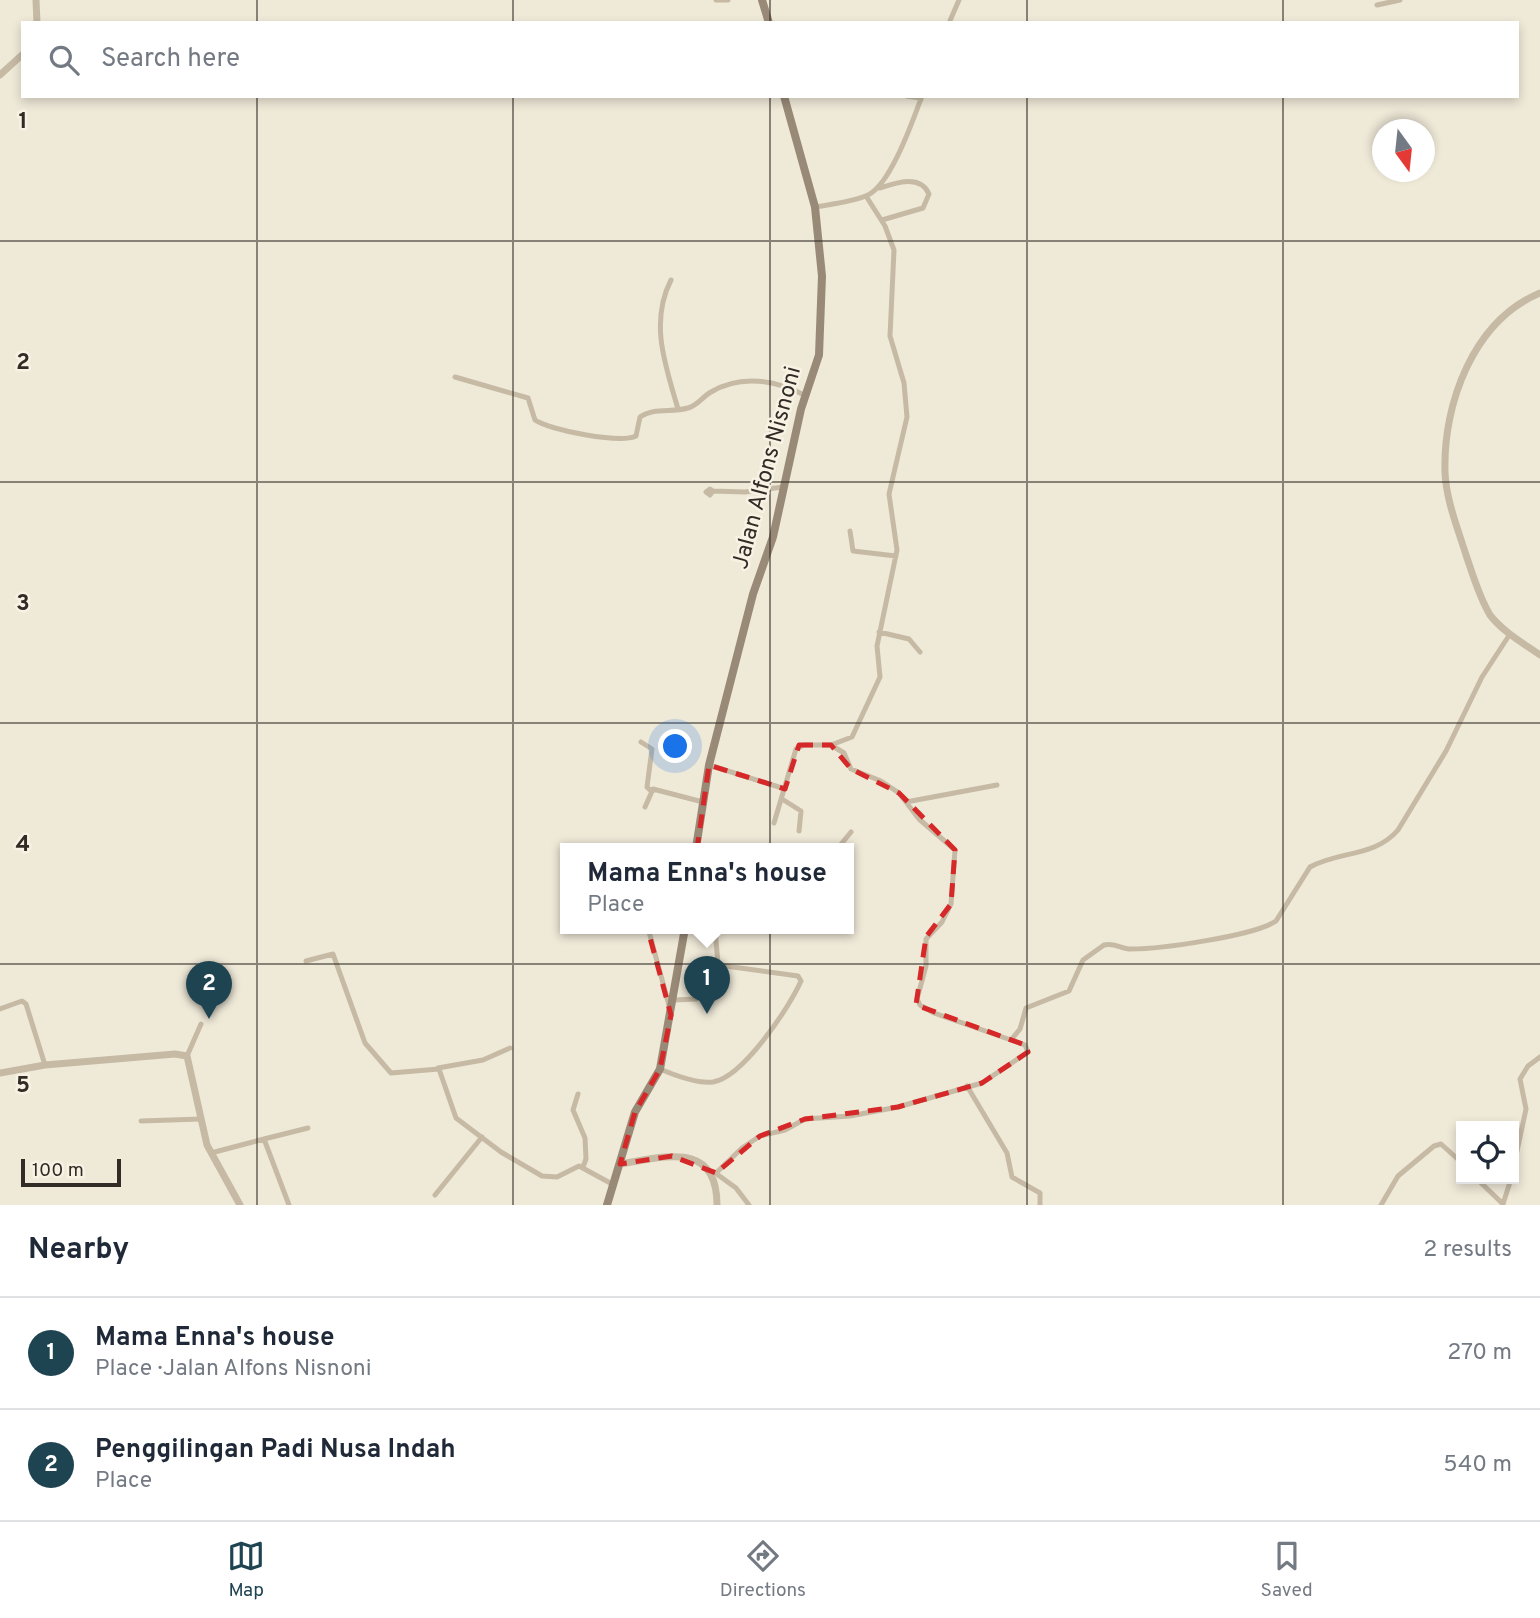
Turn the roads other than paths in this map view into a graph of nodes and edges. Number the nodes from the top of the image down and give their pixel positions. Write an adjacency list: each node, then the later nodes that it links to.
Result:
1 (36, 0): 8 (street)
2 (716, 0): 3 (street)
3 (728, 0)
4 (761, 0): 9 (main road)
5 (958, 0): 10 (street)
6 (1400, 0): 7 (street)
7 (1377, 5)
8 (37, 21)
9 (768, 21)
10 (950, 21)
11 (21, 56): 12 (street)
12 (0, 75)
13 (784, 98): 17 (main road, Jalan Alfons Nisnoni)
14 (921, 98): 15 (street)
15 (877, 190): 16 (street); 18 (street)
16 (866, 196): 17 (street); 18 (street)
17 (815, 207): 22 (main road, Jalan Alfons Nisnoni)
18 (882, 220): 27 (street)
19 (671, 280): 23 (street)
20 (1540, 293): 29 (street)
21 (455, 377): 23 (street)
22 (806, 396): 23 (street); 24 (main road, Jalan Alfons Nisnoni)
23 (678, 409)
24 (783, 487): 25 (street); 34 (main road, Jalan Alfons Nisnoni)
25 (713, 491)
26 (850, 531): 27 (street)
27 (896, 556): 28 (street)
28 (879, 632): 30 (street); 33 (street)
29 (1510, 634): 31 (street); 56 (street)
30 (919, 652)
31 (1540, 655)
32 (641, 742): 37 (street)
33 (831, 745): 36 (street); 40 (street)
34 (709, 765): 36 (street); 39 (main road, Jalan Alfons Nisnoni)
35 (997, 785): 40 (street)
36 (785, 789): 38 (street)
37 (650, 790): 39 (street); 41 (street)
38 (782, 799): 42 (street); 43 (street)
39 (703, 802): 45 (main road, Jalan Alfons Nisnoni)
40 (906, 802): 56 (street)
41 (645, 807)
42 (774, 823)
43 (799, 831)
44 (851, 832): 46 (street)
45 (697, 843)
46 (842, 843)
47 (650, 934): 54 (street)
48 (684, 934): 52 (main road)
49 (716, 934): 51 (street)
50 (306, 961): 61 (street)
51 (719, 965): 52 (street); 62 (street)
52 (674, 1000): 54 (main road)
53 (0, 1009): 60 (street)
54 (671, 1015): 62 (main road)
55 (201, 1024): 58 (street)
56 (1011, 1040): 64 (street)
57 (510, 1048): 61 (street)
58 (187, 1056): 60 (street); 66 (street)
59 (1540, 1057): 71 (street)
60 (45, 1065): 63 (street)
61 (438, 1068): 69 (street)
62 (660, 1069): 74 (main road)
63 (0, 1073)
64 (967, 1086): 76 (street); 86 (street)
65 (578, 1094): 75 (street)
66 (201, 1119): 67 (street); 72 (street)
67 (141, 1121)
68 (308, 1128): 70 (street)
69 (482, 1137): 75 (street); 80 (street)
70 (264, 1139): 72 (street); 82 (street)
71 (1519, 1142)
72 (211, 1153): 81 (street)
73 (1456, 1159): 87 (street)
74 (620, 1164): 76 (street); 77 (main road)
75 (583, 1167): 77 (street)
76 (713, 1171): 84 (street); 85 (street)
77 (612, 1184): 83 (main road)
78 (1482, 1184): 79 (street)
79 (1509, 1184)
80 (436, 1195)
81 (240, 1205)
82 (289, 1205)
83 (607, 1205)
84 (717, 1205)
85 (749, 1205)
86 (1040, 1205)
87 (1381, 1205)

